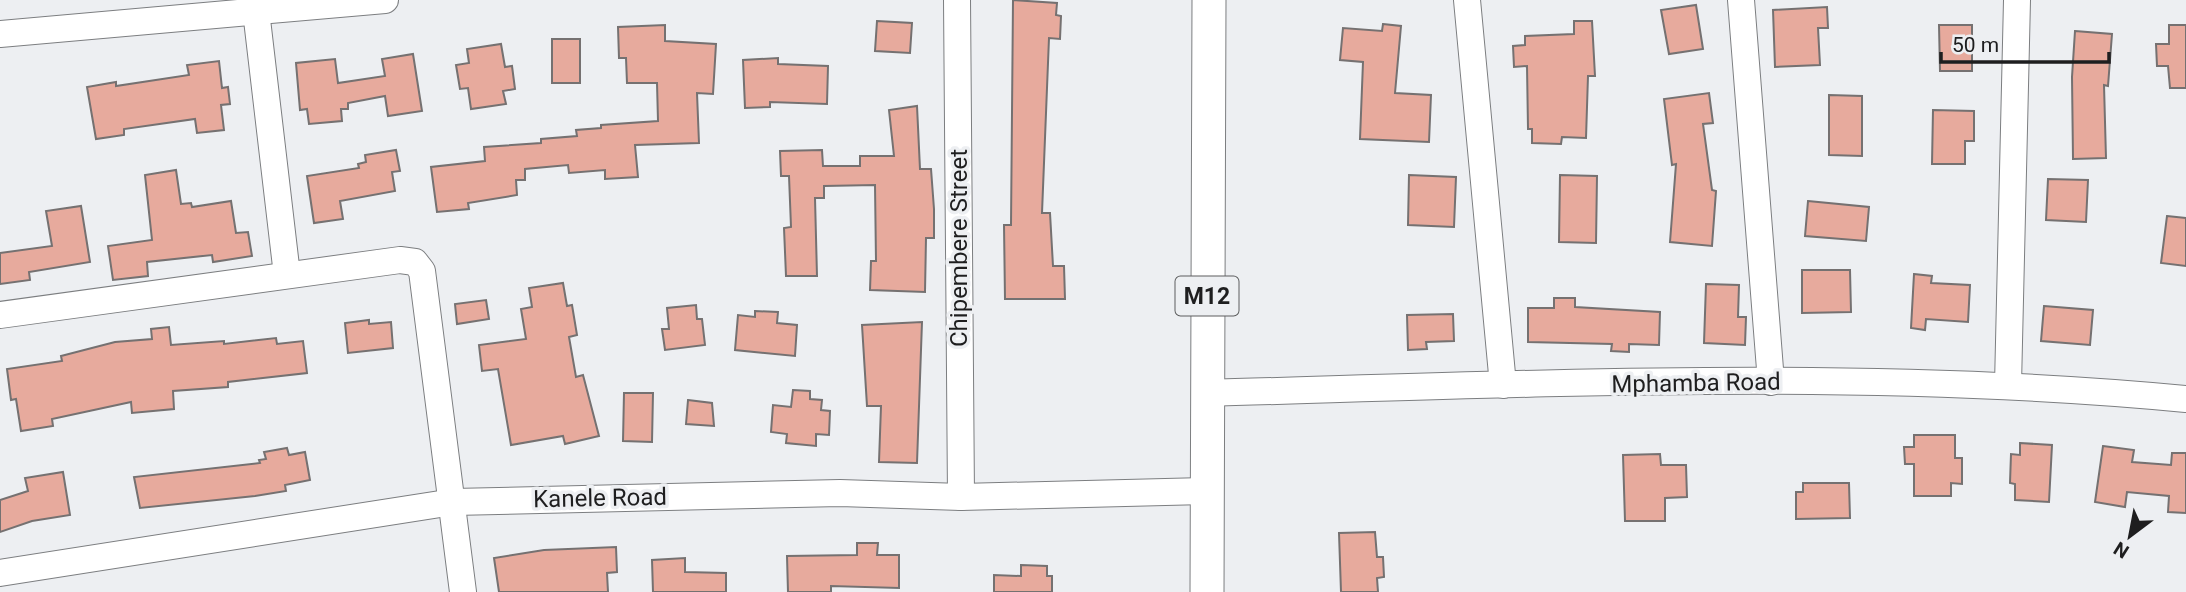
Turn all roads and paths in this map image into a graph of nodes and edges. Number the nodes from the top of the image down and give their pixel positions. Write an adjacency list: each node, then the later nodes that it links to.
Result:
1 (385, 0): 7 (street)
2 (957, 0): 17 (street, Chipembere Street)
3 (1209, 0): 14 (main road, M12)
4 (1467, 0): 12 (street)
5 (1741, 0): 11 (street)
6 (2017, 0): 13 (street)
7 (256, 11): 8 (street); 9 (street)
8 (0, 34)
9 (287, 275): 10 (street); 18 (street)
10 (0, 315)
11 (1771, 382): 12 (street, Mphamba Road); 13 (street, Mphamba Road)
12 (1503, 385): 14 (street, Mphamba Road)
13 (2008, 385): 15 (street, Mphamba Road)
14 (1206, 393): 16 (main road, M12)
15 (2186, 399)
16 (1205, 491): 17 (street, Kanele Road); 21 (main road, M12)
17 (961, 497): 18 (street, Kanele Road)
18 (453, 502): 19 (street, Kanele Road); 20 (street)
19 (0, 573)
20 (463, 592)
21 (1207, 592)

